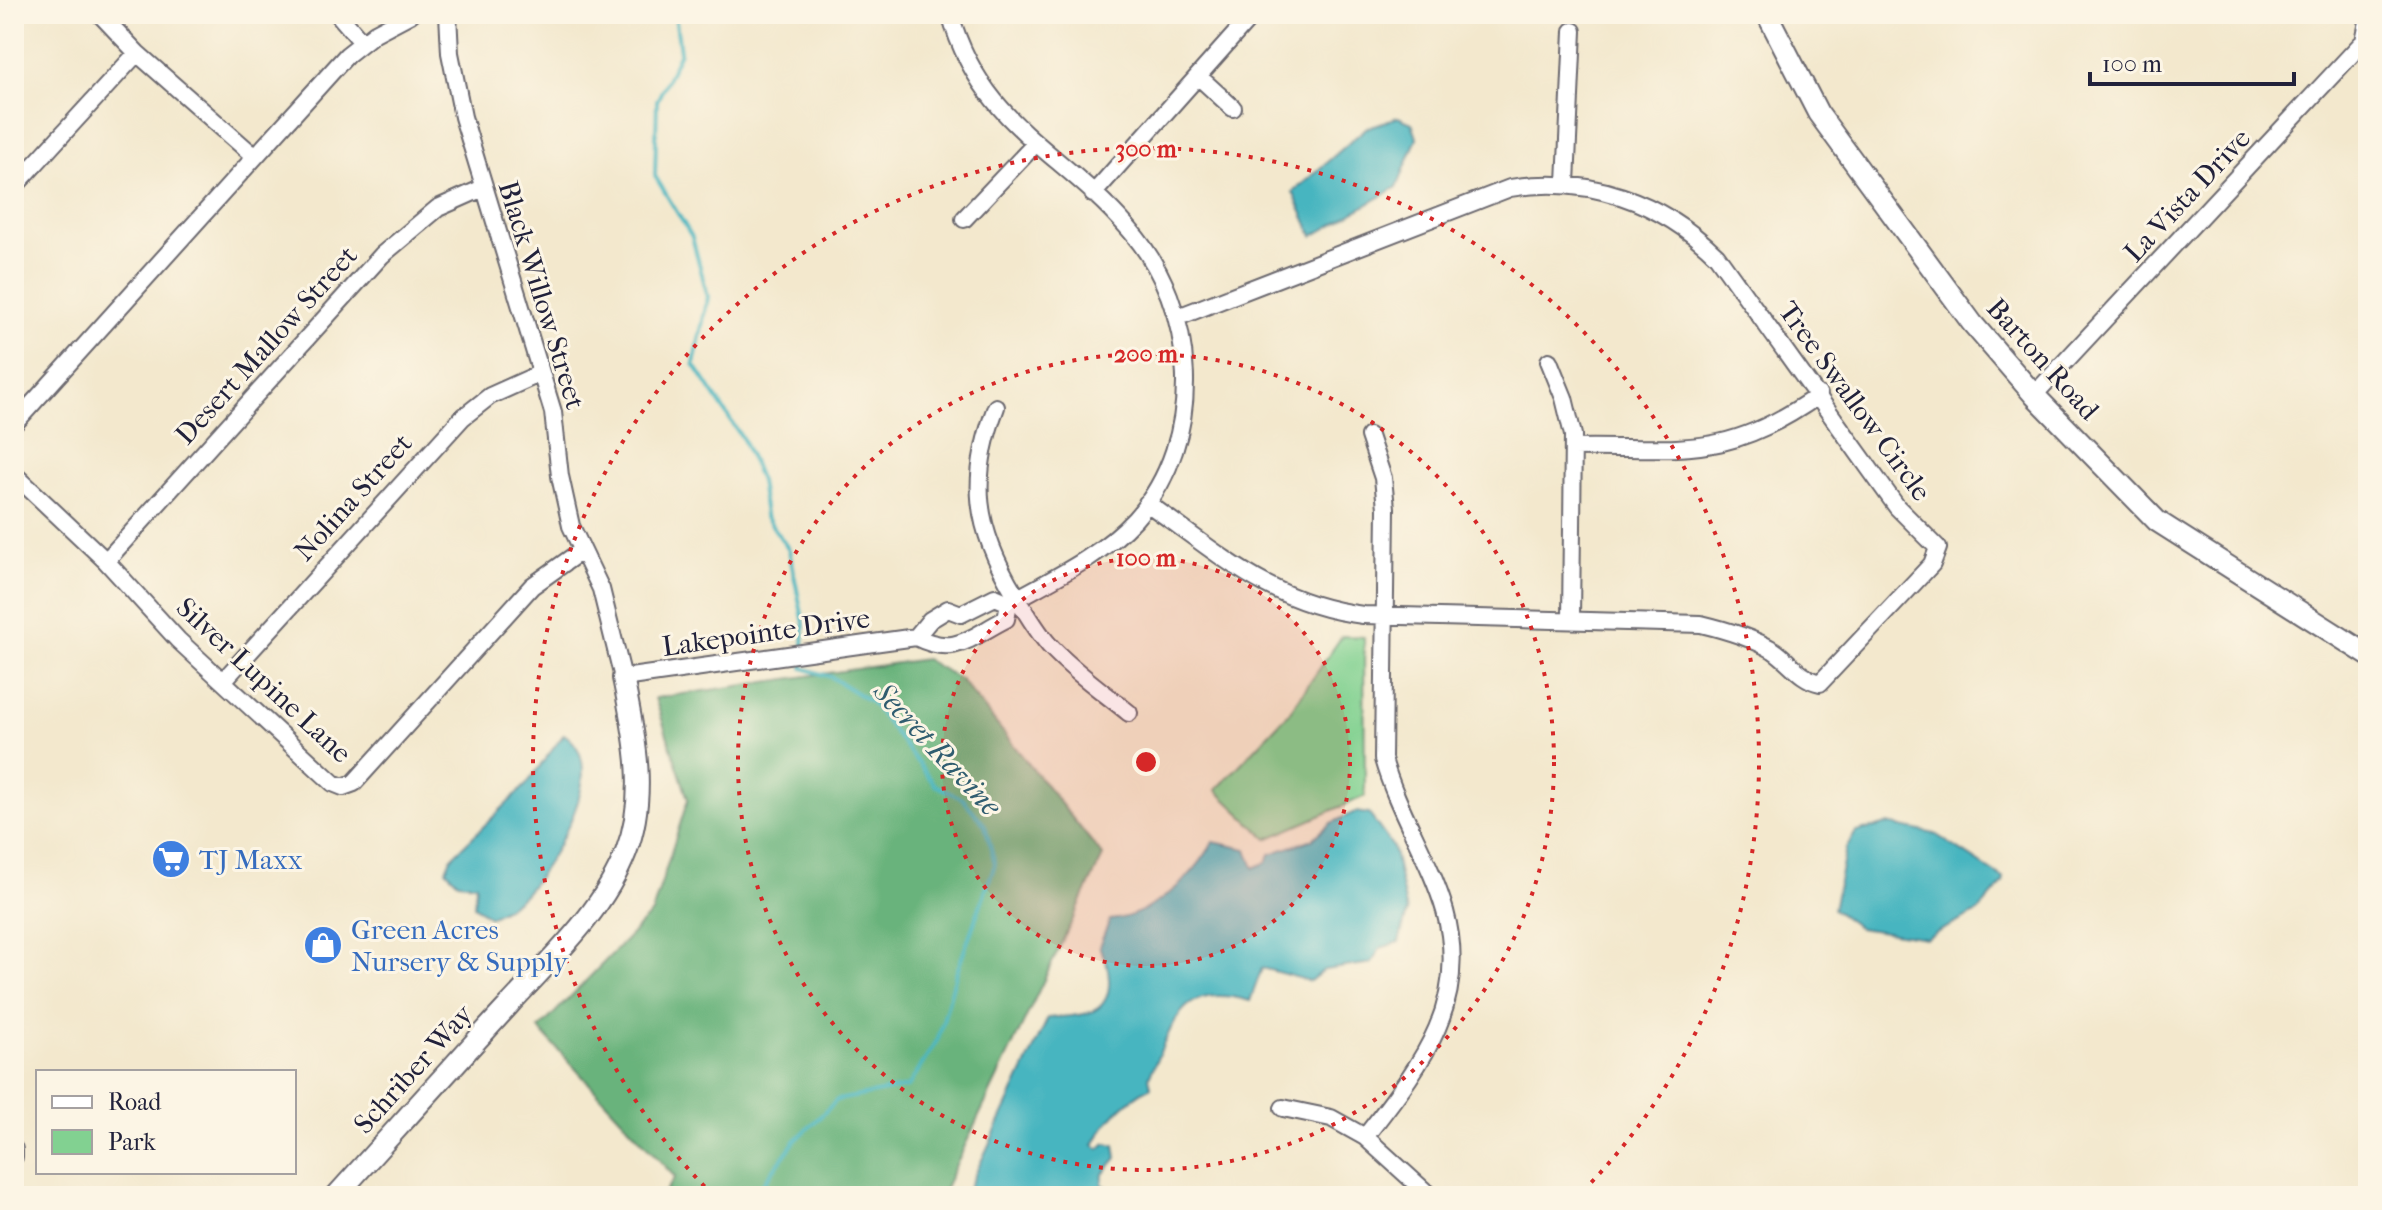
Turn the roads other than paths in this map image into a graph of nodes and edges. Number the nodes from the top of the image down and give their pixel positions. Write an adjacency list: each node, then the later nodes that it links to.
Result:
1 (100, 14): 11 (street)
2 (338, 14): 10 (street)
3 (411, 14): 10 (street)
4 (448, 14): 18 (street, Black Willow Street)
5 (950, 14): 14 (street, Lakepointe Drive)
6 (1253, 14): 12 (street)
7 (1767, 14): 25 (street, Barton Road)
8 (2368, 22): 25 (street, La Vista Drive)
9 (1573, 31): 16 (street)
10 (362, 42): 15 (street)
11 (137, 53): 15 (street); 17 (street)
12 (1199, 77): 13 (street); 19 (street)
13 (1233, 108)
14 (1036, 143): 19 (street, Lakepointe Drive); 20 (street)
15 (254, 156): 27 (street)
16 (1566, 183): 21 (street, Tree Swallow Circle); 24 (street, Tree Swallow Circle)
17 (14, 187)
18 (483, 188): 23 (street, Black Willow Street); 33 (street, Desert Mallow Street)
19 (1093, 194): 21 (street, Lakepointe Drive)
20 (964, 219)
21 (1178, 317): 31 (street, Lakepointe Drive)
22 (1549, 361): 29 (street)
23 (541, 373): 32 (street, Black Willow Street); 42 (street, Nolina Street)
24 (1819, 395): 29 (street); 37 (street, Tree Swallow Circle)
25 (2034, 395): 40 (street, Barton Road)
26 (996, 407): 34 (street)
27 (14, 424)
28 (1369, 436): 36 (street)
29 (1573, 448): 37 (street)
30 (14, 474): 33 (street, Silver Lupine Lane)
31 (1147, 503): 34 (street, Lakepointe Drive); 36 (street, Tree Swallow Circle)
32 (581, 551): 41 (street, Black Willow Street); 42 (street, Silver Lupine Lane)
33 (106, 561): 42 (street, Silver Lupine Lane)
34 (1013, 600): 35 (street, Lakepointe Drive); 39 (street, Lakepointe Drive); 43 (street)
35 (961, 614): 38 (street, Lakepointe Drive); 39 (street)
36 (1386, 616): 37 (street, Tree Swallow Circle); 45 (street)
37 (1571, 619)
38 (916, 637): 39 (street, Lakepointe Drive); 41 (street, Lakepointe Drive)
39 (968, 639)
40 (2368, 655)
41 (623, 678): 48 (street, Schriber Way)
42 (223, 681)
43 (1129, 713)
44 (1283, 1108): 45 (street)
45 (1365, 1137): 49 (street)
46 (14, 1149): 47 (street)
47 (14, 1157)
48 (336, 1196)
49 (1430, 1196)

